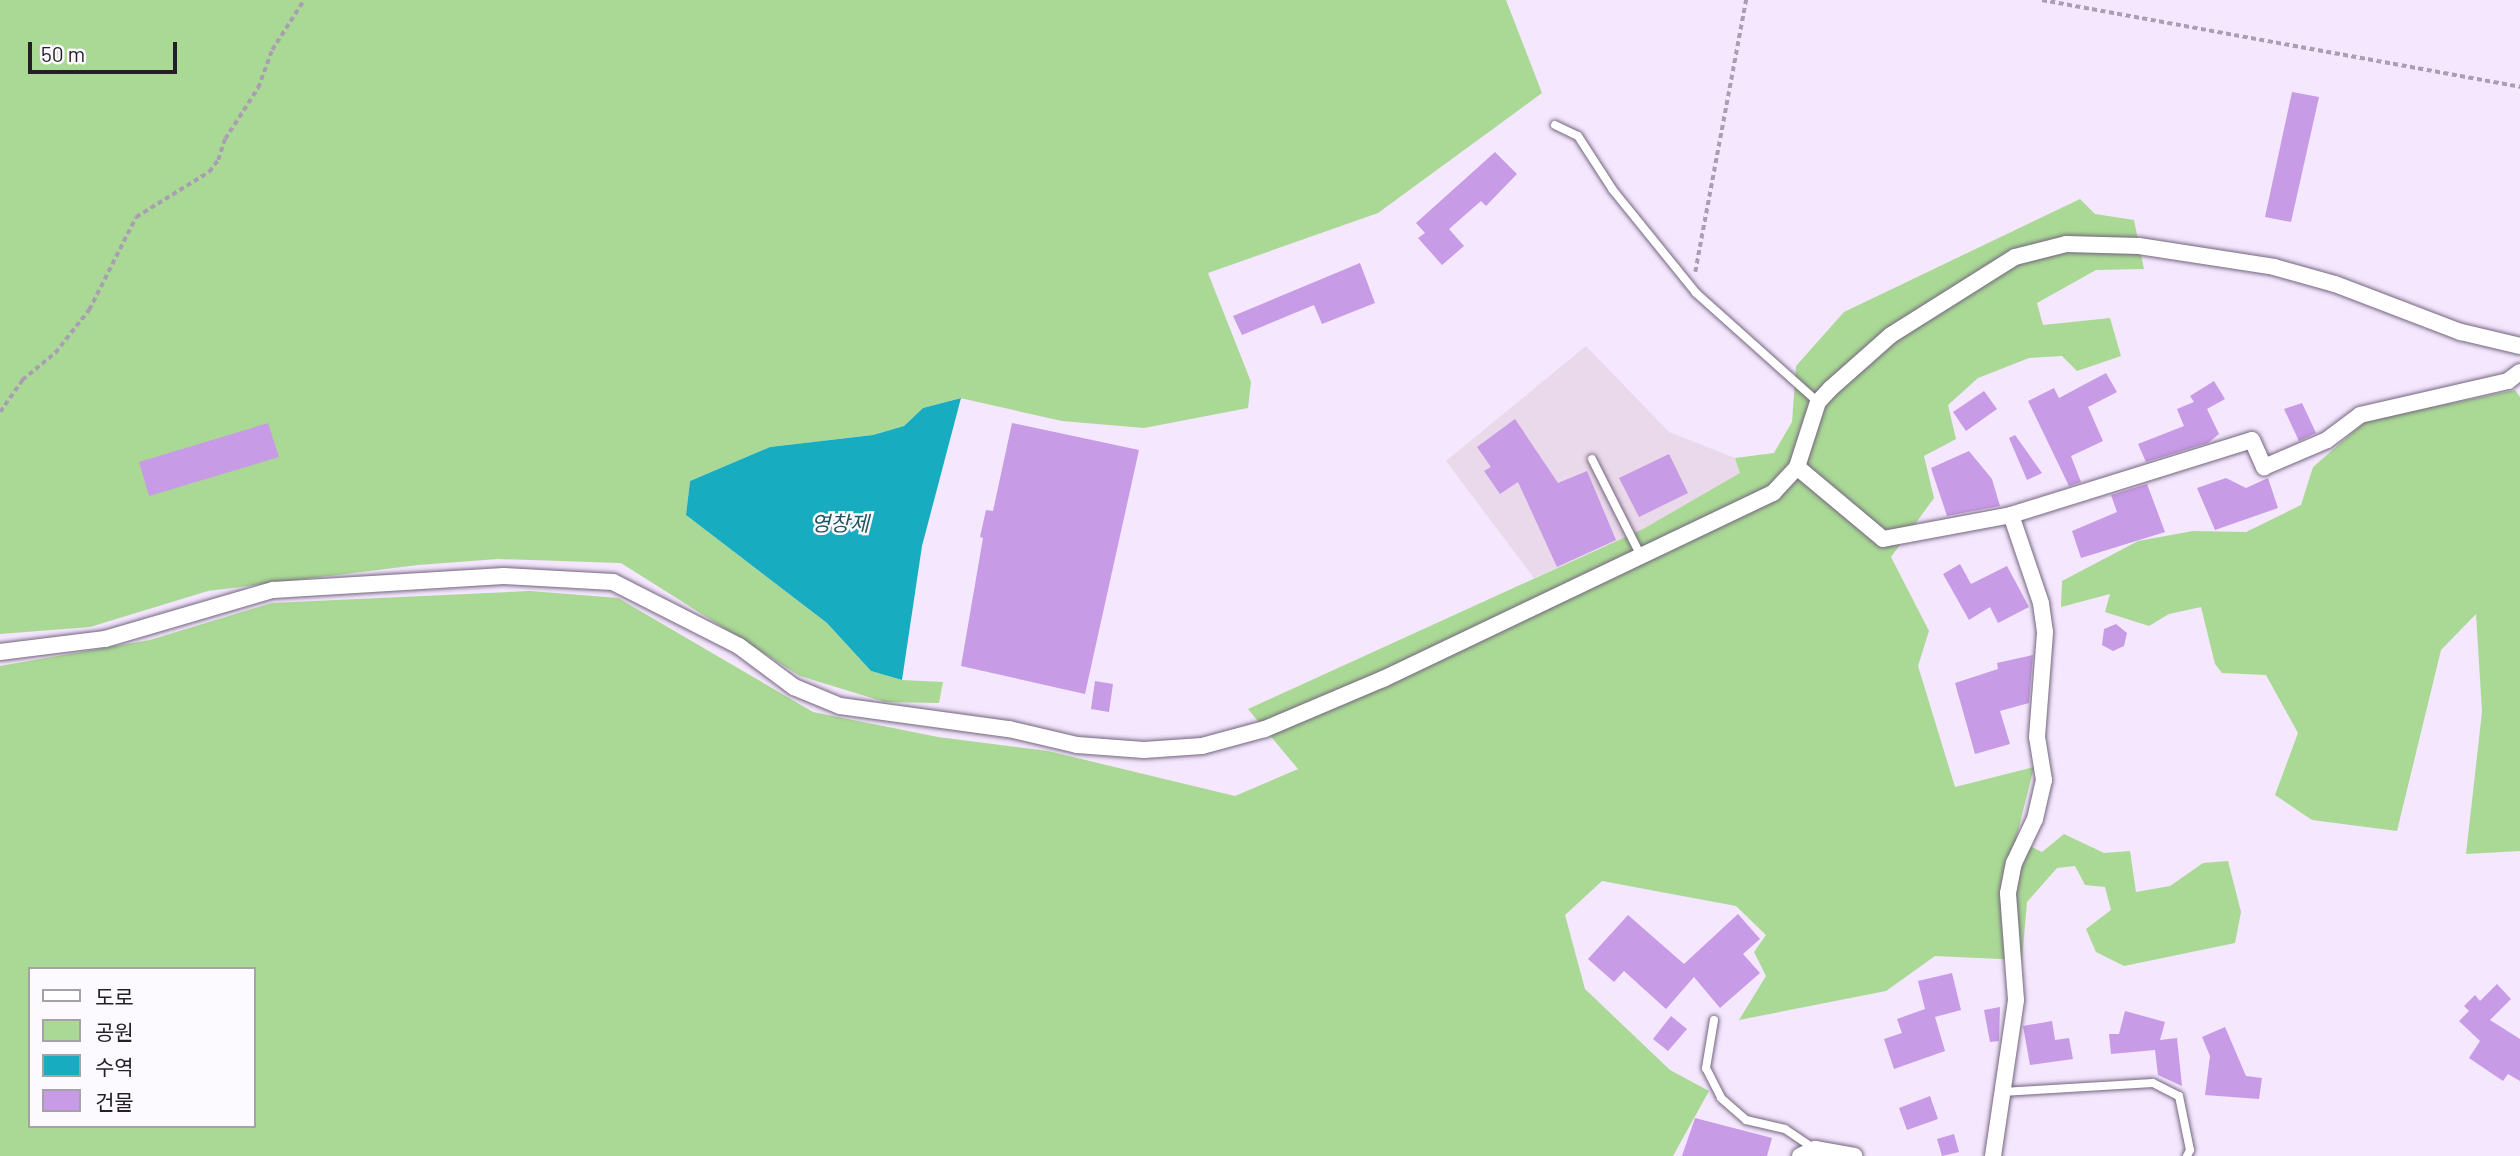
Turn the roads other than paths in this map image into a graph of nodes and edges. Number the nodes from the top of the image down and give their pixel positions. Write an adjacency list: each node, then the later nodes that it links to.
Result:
1 (1556, 125): 4 (lane)
2 (2520, 346): 4 (street)
3 (2520, 372): 7 (street)
4 (1818, 402): 6 (street)
5 (1592, 459): 8 (lane)
6 (1797, 467): 7 (street); 8 (street)
7 (2011, 515): 11 (street)
8 (1641, 556): 9 (street)
9 (0, 652)
10 (1714, 1020): 12 (lane)
11 (2002, 1092): 15 (street); 16 (lane)
12 (1815, 1149): 13 (street); 14 (street)
13 (1800, 1156)
14 (1854, 1156)
15 (1993, 1156)
16 (2186, 1156)

